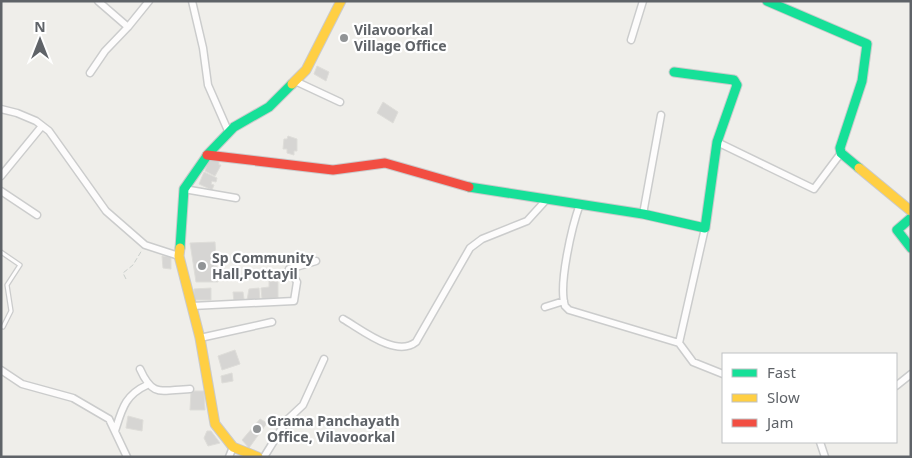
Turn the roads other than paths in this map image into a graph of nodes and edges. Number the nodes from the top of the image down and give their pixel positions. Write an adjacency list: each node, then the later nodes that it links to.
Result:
1 (98, 1): 7 (street)
2 (149, 1): 7 (street)
3 (192, 1): 16 (street)
4 (341, 1): 11 (street)
5 (643, 1): 8 (street)
6 (767, 1): 18 (street)
7 (128, 27): 10 (street)
8 (631, 40)
9 (674, 72): 17 (street)
10 (90, 73)
11 (295, 81): 12 (street); 16 (street)
12 (340, 102)
13 (1, 109): 15 (street)
14 (661, 115): 27 (street)
15 (42, 126): 20 (street); 33 (street)
16 (229, 133): 19 (street)
17 (717, 142): 18 (street); 30 (street)
18 (841, 154): 26 (street)
19 (207, 155): 21 (street); 24 (street)
20 (1, 176)
21 (184, 188): 23 (street); 33 (street)
22 (1, 191): 28 (street)
23 (236, 198)
24 (546, 200): 25 (street); 38 (street)
25 (580, 204): 27 (street); 35 (street)
26 (911, 211)
27 (643, 214): 30 (street)
28 (37, 215)
29 (911, 218): 31 (street)
30 (705, 228): 42 (street)
31 (911, 248)
32 (1, 252): 40 (lane)
33 (179, 256): 36 (street)
34 (316, 262): 36 (street)
35 (564, 301): 37 (street); 42 (street)
36 (192, 306): 41 (street)
37 (544, 307)
38 (343, 319)
39 (272, 322): 41 (street)
40 (4, 328)
41 (200, 338): 53 (street)
42 (679, 343): 46 (street)
43 (324, 359): 57 (street)
44 (140, 369): 48 (street)
45 (1, 370): 51 (street)
46 (722, 374)
47 (911, 374): 49 (street)
48 (147, 385): 50 (street); 51 (street)
49 (897, 385)
50 (190, 389)
51 (115, 431): 54 (street)
52 (820, 443): 58 (street)
53 (233, 447): 55 (street); 56 (street)
54 (127, 457)
55 (229, 457)
56 (258, 457)
57 (264, 457)
58 (825, 457)

